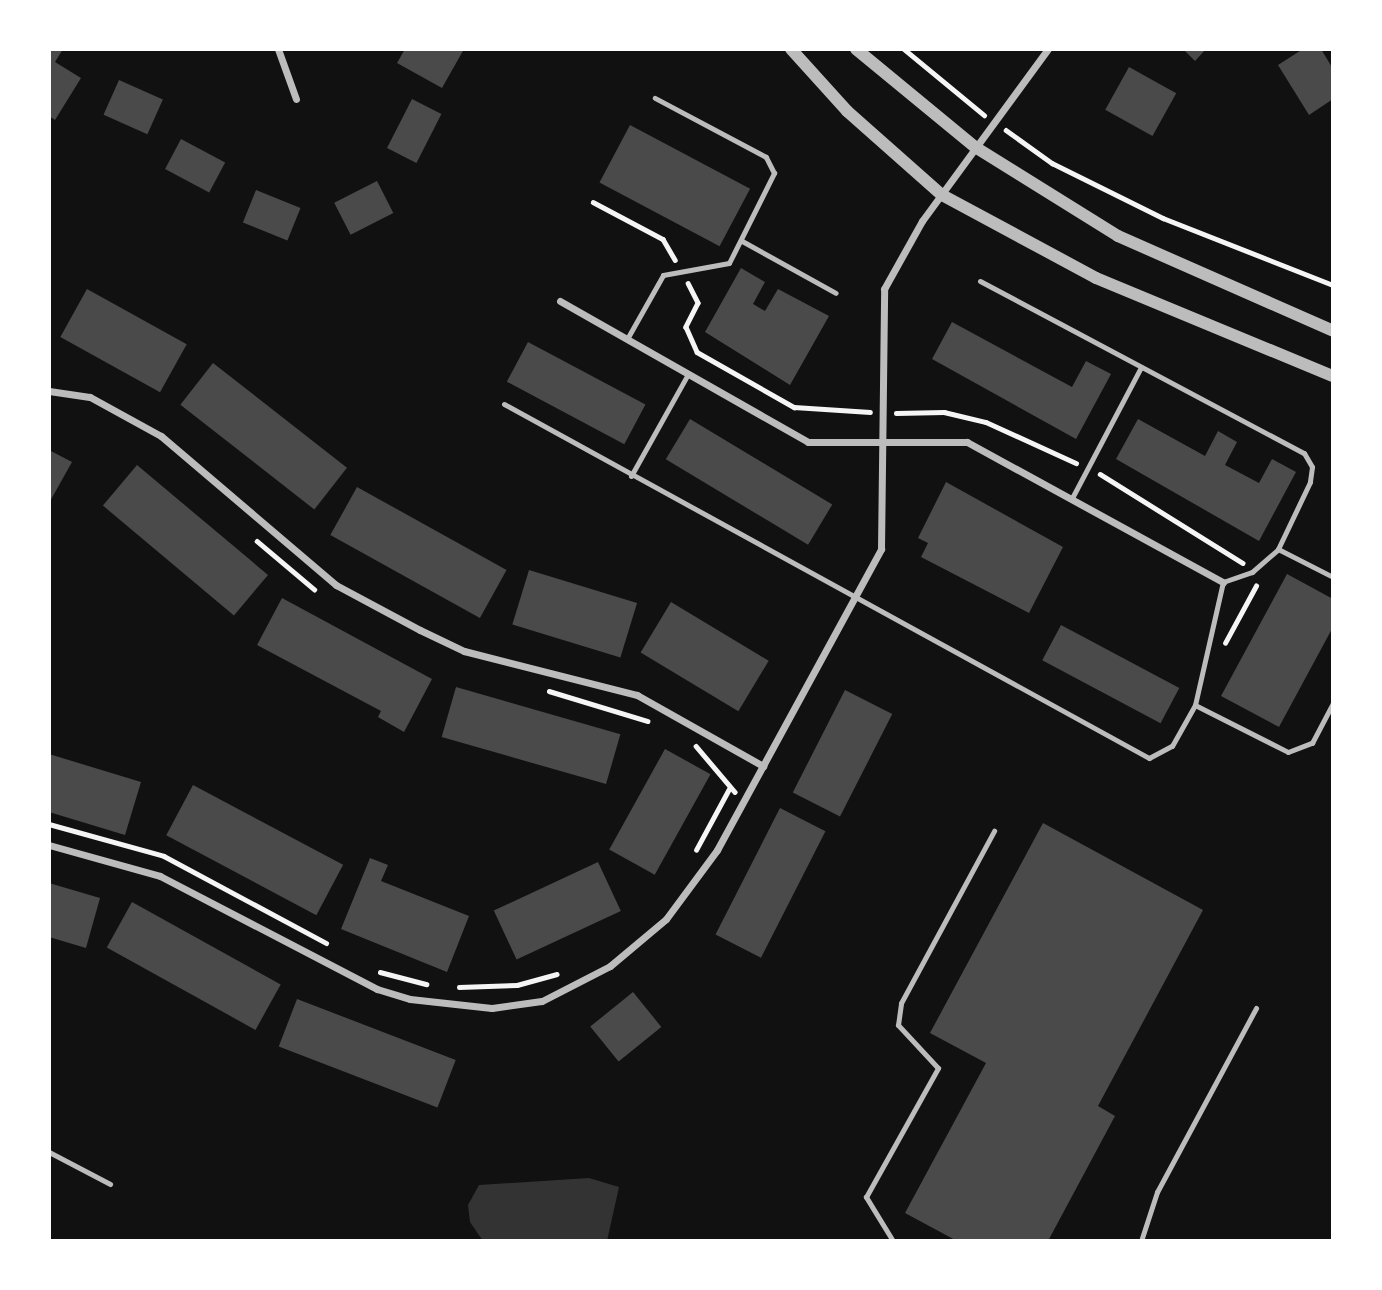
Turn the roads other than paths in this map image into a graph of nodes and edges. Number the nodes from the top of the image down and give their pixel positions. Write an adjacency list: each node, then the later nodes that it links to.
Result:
1 (278, 49): 6 (street)
2 (791, 49): 8 (street)
3 (856, 49): 7 (street)
4 (1048, 49): 7 (street)
5 (655, 98): 9 (lane)
6 (296, 99)
7 (975, 146): 8 (street); 13 (street)
8 (942, 195): 17 (street); 20 (street)
9 (742, 241): 11 (lane); 14 (lane)
10 (980, 281): 15 (lane)
11 (836, 293)
12 (560, 301): 14 (street)
13 (1333, 331)
14 (627, 339): 16 (street)
15 (1140, 367): 22 (lane); 23 (lane)
16 (688, 374): 20 (street); 21 (lane)
17 (1333, 376)
18 (49, 391): 29 (street)
19 (504, 404): 21 (lane)
20 (880, 440): 22 (street); 26 (street)
21 (631, 476): 26 (lane)
22 (1072, 498): 25 (street)
23 (1278, 549): 24 (lane); 25 (lane)
24 (1333, 577)
25 (1223, 582): 28 (lane)
26 (855, 596): 28 (lane); 29 (street)
27 (1333, 703): 28 (lane)
28 (1195, 705)
29 (763, 766): 31 (street)
30 (993, 831): 35 (lane)
31 (49, 845)
32 (1256, 1008): 36 (lane)
33 (49, 1152): 34 (lane)
34 (110, 1184)
35 (892, 1241)
36 (1141, 1241)

